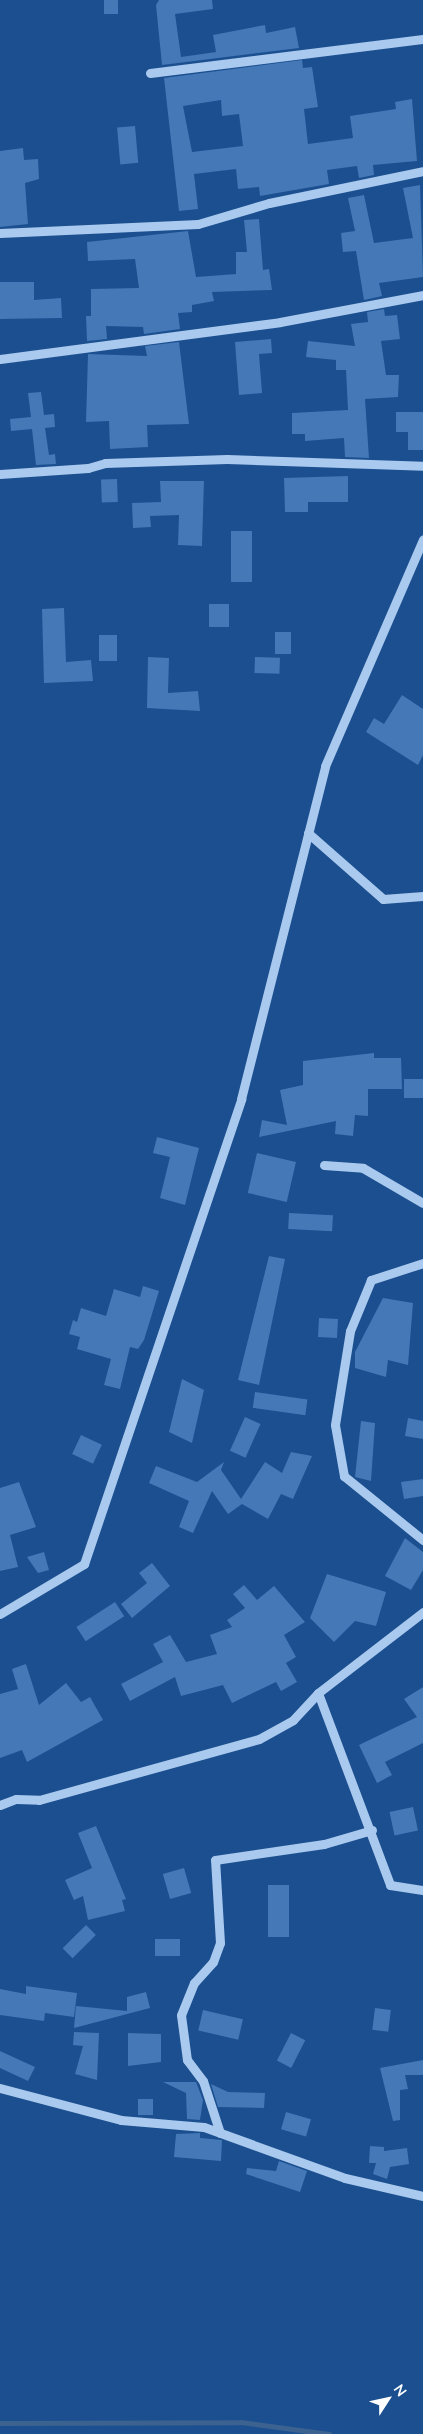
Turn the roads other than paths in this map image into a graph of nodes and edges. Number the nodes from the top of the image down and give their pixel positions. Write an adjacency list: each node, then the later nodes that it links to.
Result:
1 (423, 39): 2 (street)
2 (150, 73)
3 (423, 171): 4 (street)
4 (0, 232)
5 (423, 295): 6 (street)
6 (0, 359)
7 (423, 466): 8 (street)
8 (0, 474)
9 (423, 540): 10 (street)
10 (308, 833): 11 (street); 17 (street)
11 (423, 896)
12 (324, 1164): 13 (street)
13 (423, 1203)
14 (423, 1263): 15 (street)
15 (423, 1540)
16 (423, 1612): 18 (street)
17 (0, 1614)
18 (318, 1693): 19 (street); 20 (street)
19 (0, 1806)
20 (372, 1830): 21 (street); 23 (street)
21 (423, 1890)
22 (0, 2088): 23 (street)
23 (220, 2133): 24 (street)
24 (423, 2196)

